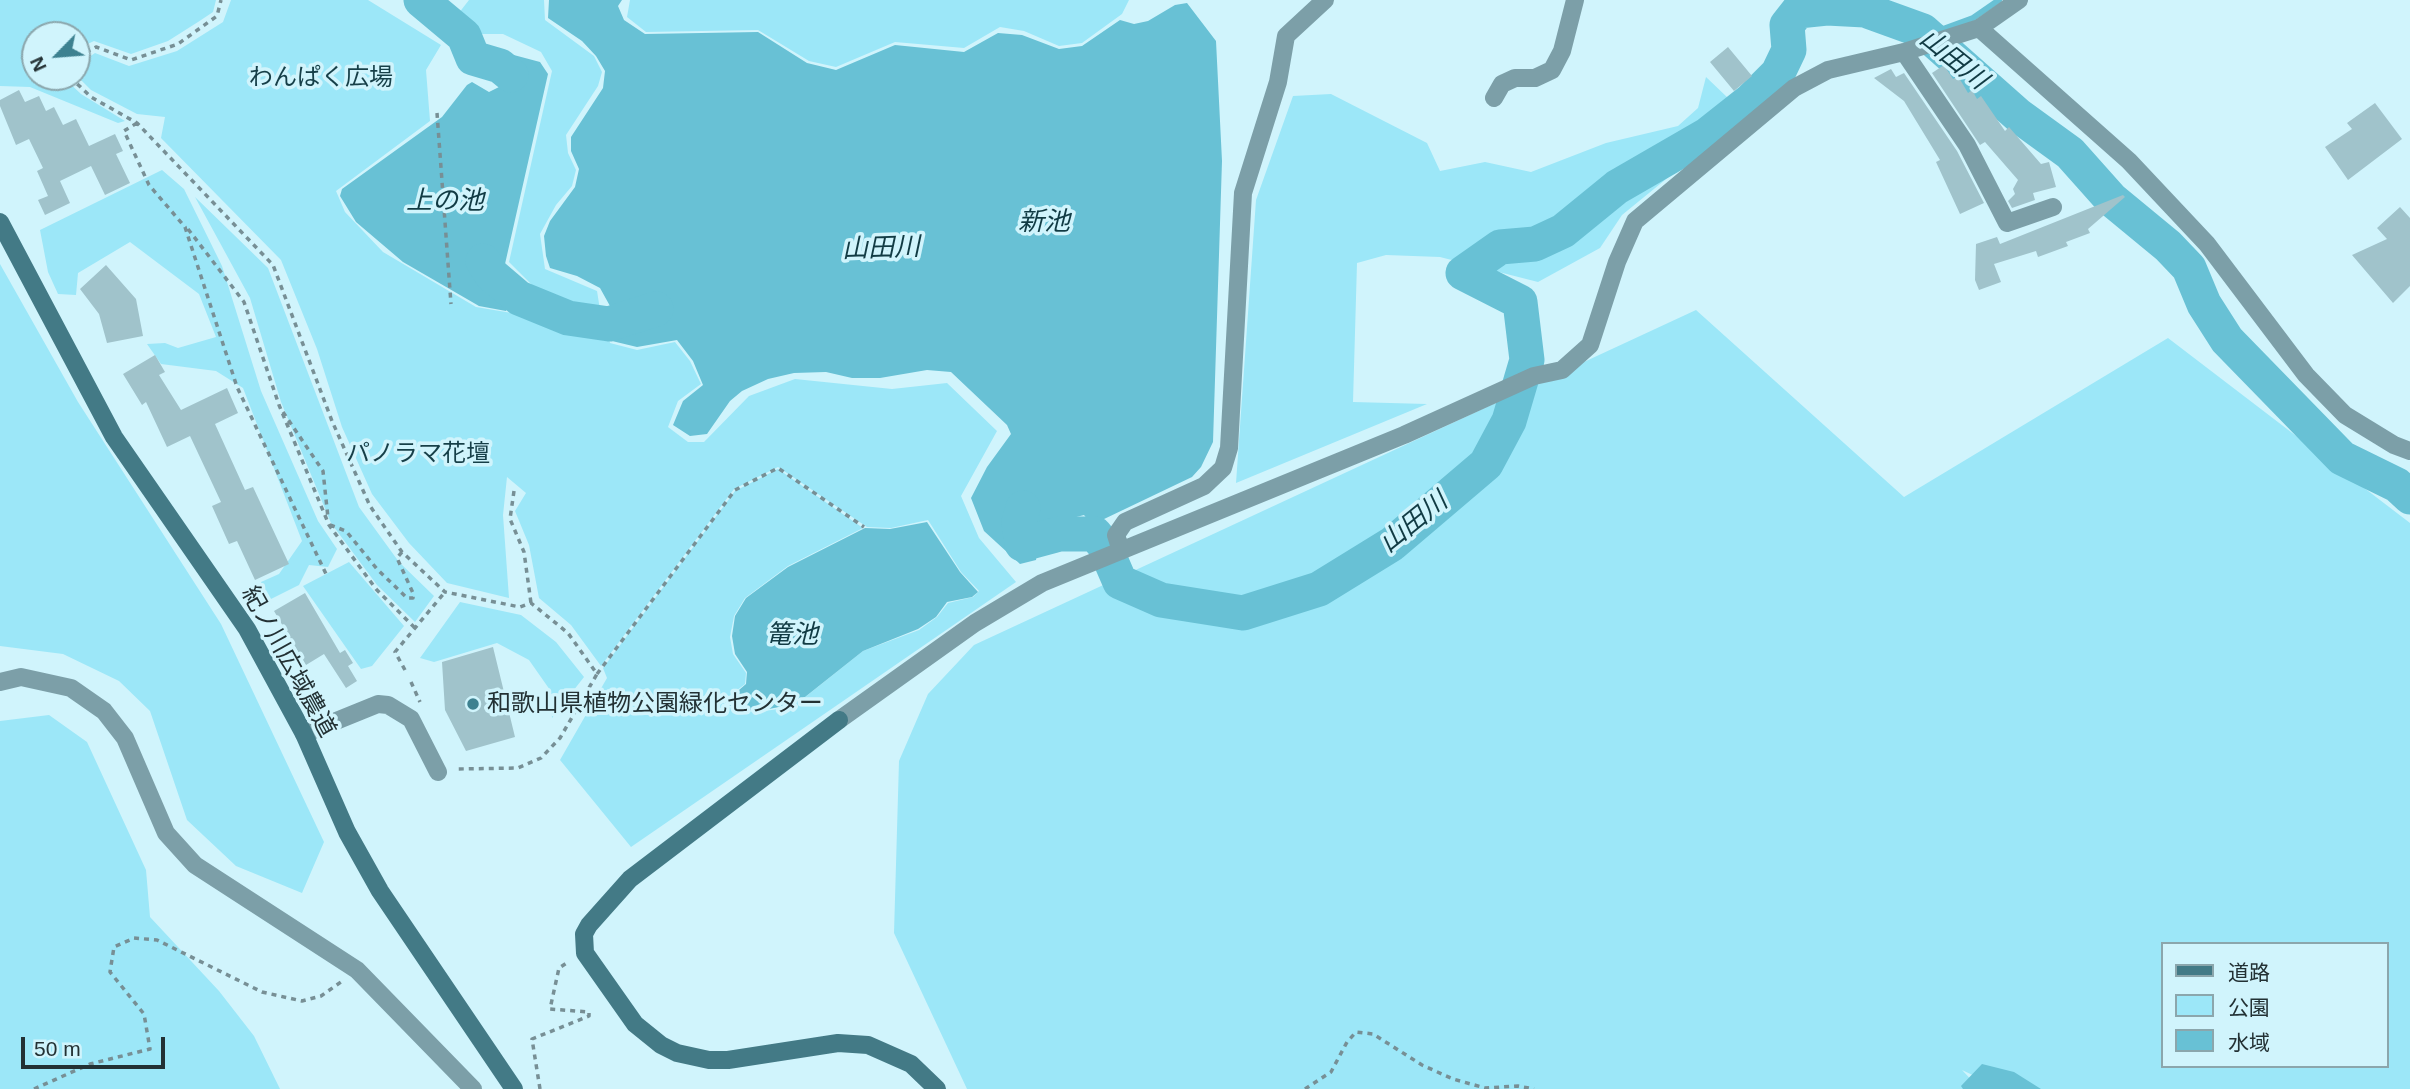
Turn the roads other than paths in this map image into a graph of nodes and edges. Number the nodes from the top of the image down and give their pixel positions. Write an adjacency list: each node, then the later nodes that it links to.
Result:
1 (1325, 0): 10 (street)
2 (1576, 0): 6 (street)
3 (2011, 3): 4 (street)
4 (1979, 28): 5 (street); 9 (street)
5 (1904, 52): 7 (street); 10 (street)
6 (1494, 98)
7 (2053, 207)
8 (0, 222): 12 (street, 紀ノ川広域農道)
9 (2410, 451)
10 (1122, 551): 16 (street)
11 (0, 682): 14 (street)
12 (304, 734): 13 (street); 15 (street, 紀ノ川広域農道)
13 (445, 771)
14 (473, 1089)
15 (514, 1089)
16 (937, 1089)

